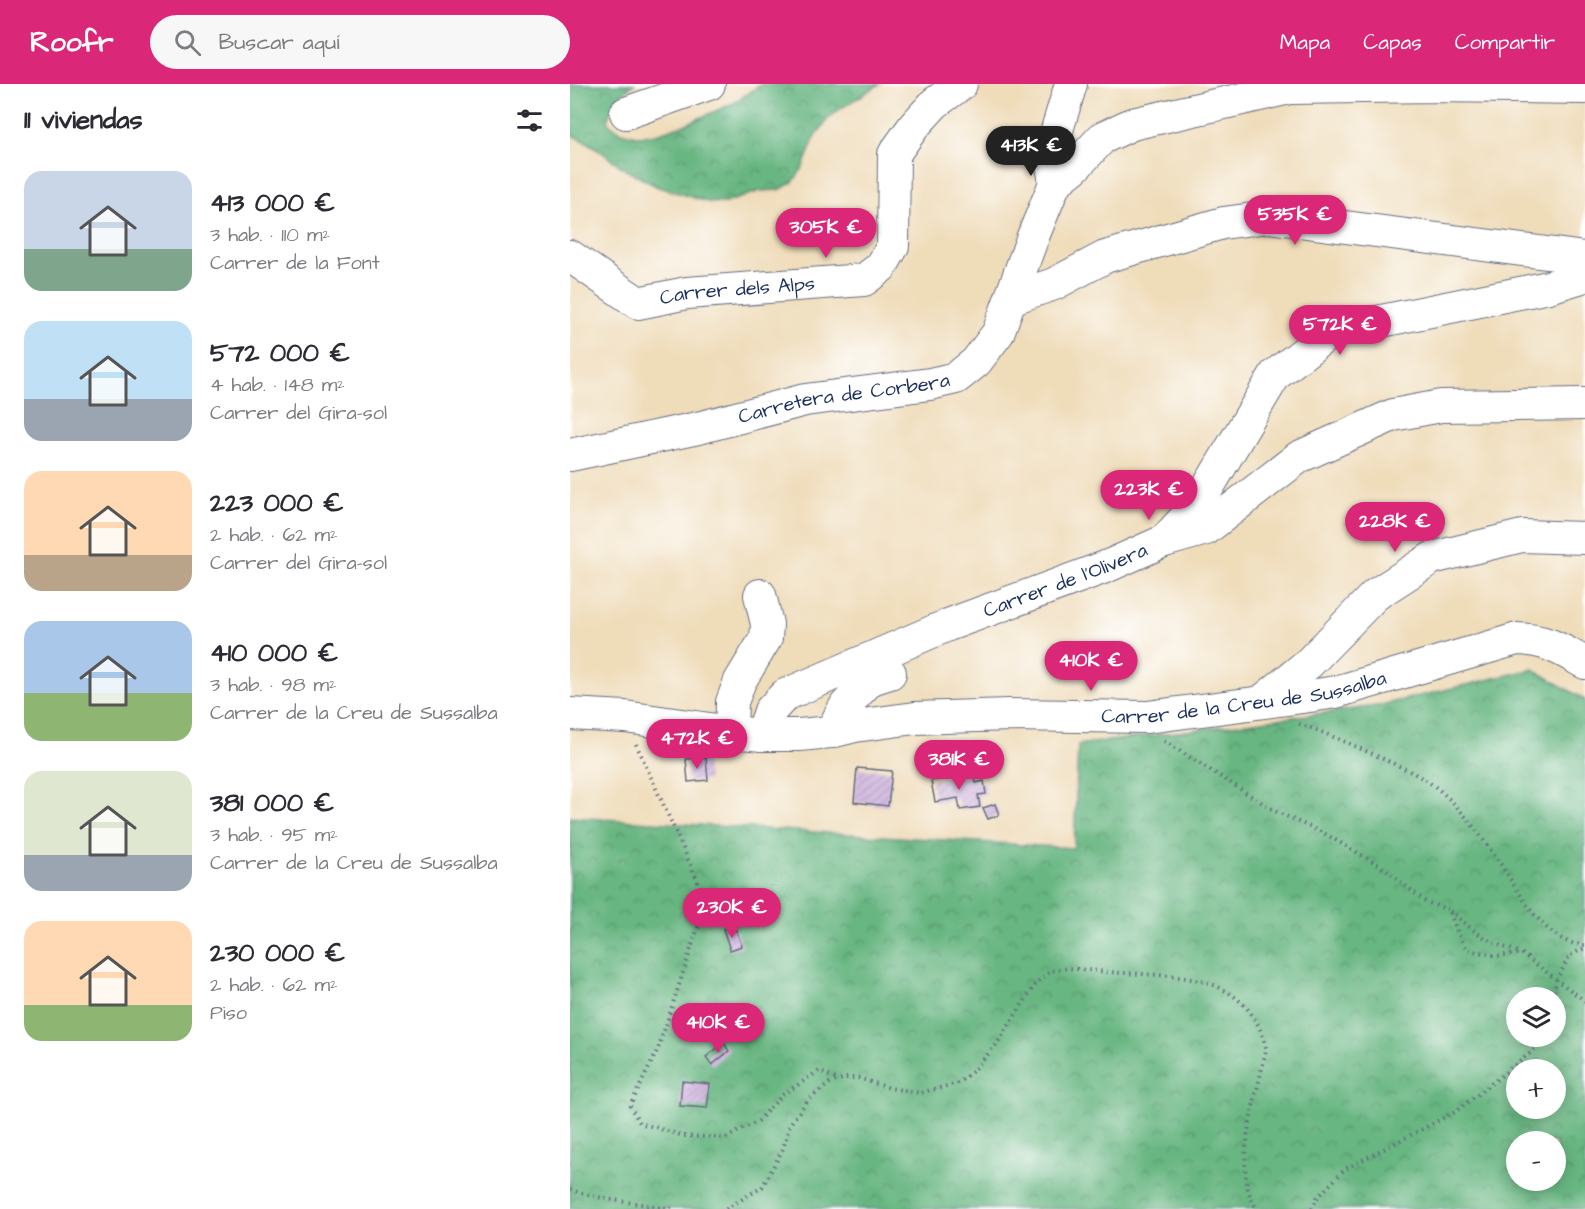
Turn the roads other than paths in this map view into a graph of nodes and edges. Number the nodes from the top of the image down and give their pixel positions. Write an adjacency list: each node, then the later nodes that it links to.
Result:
1 (709, 84): 5 (street)
2 (961, 84): 7 (street, Carrer dels Alps)
3 (1071, 84): 6 (street)
4 (1585, 88): 6 (street, Carretera de Corbera)
5 (626, 113)
6 (1055, 183): 10 (street, Carretera de Corbera)
7 (570, 256)
8 (1585, 258): 10 (street)
9 (1585, 276): 14 (street)
10 (1012, 298): 12 (street, Carretera de Corbera)
11 (1585, 404): 14 (street, Carrer de l'Olivera)
12 (570, 455)
13 (1585, 538): 18 (street)
14 (1164, 541): 22 (street, Carrer de l'Olivera)
15 (760, 595): 20 (street)
16 (1585, 663): 18 (street, Carrer de la Creu de Sussalba)
17 (890, 674): 21 (street)
18 (1261, 702): 21 (street, Carrer de la Creu de Sussalba)
19 (570, 714): 20 (street, Carrer de la Creu de Sussalba)
20 (730, 732): 22 (street, Carrer de la Creu de Sussalba)
21 (831, 732): 22 (street, Carrer de la Creu de Sussalba)
22 (762, 735)

